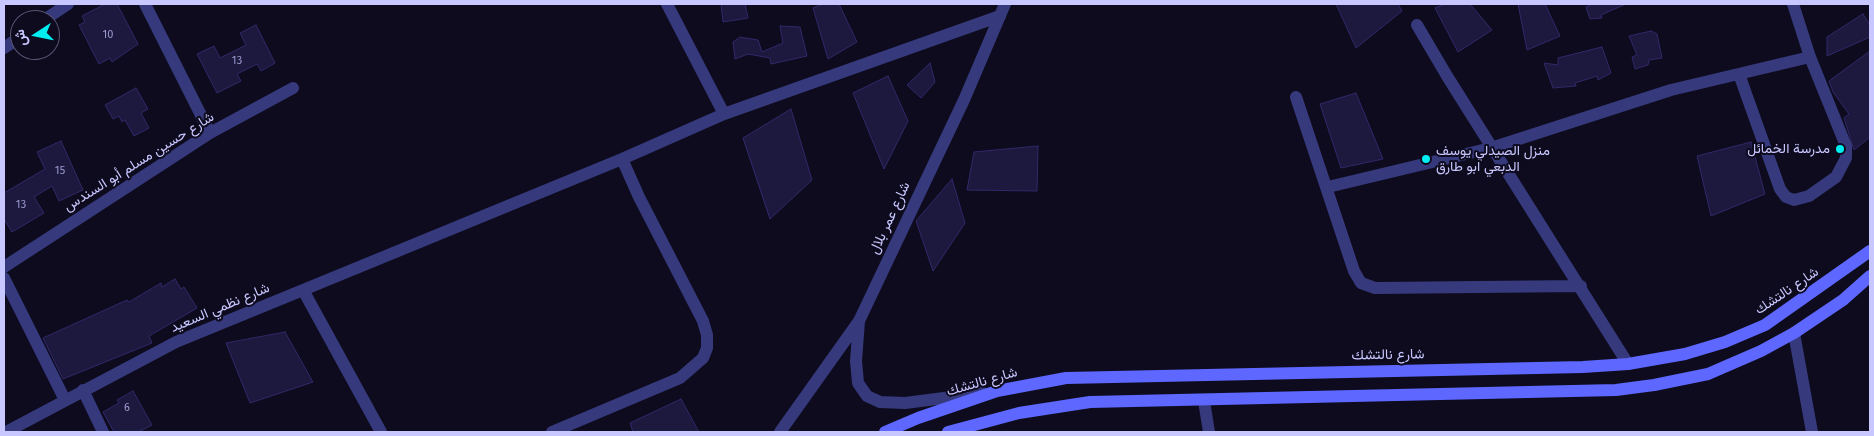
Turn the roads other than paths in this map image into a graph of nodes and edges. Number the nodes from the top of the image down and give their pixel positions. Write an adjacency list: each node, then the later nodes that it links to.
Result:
1 (145, 4): 12 (street)
2 (667, 4): 11 (street)
3 (1005, 4): 5 (street, شارع عمر بلال)
4 (1792, 4): 7 (street)
5 (1000, 16): 11 (street, شارع نظمي السعيد); 22 (street, شارع عمر بلال)
6 (1417, 25): 13 (street)
7 (1810, 57): 8 (street); 8 (street)
8 (1739, 74): 13 (street)
9 (293, 88): 12 (street, شارع حسين مسلم أبو السندس)
10 (1296, 97): 15 (street)
11 (724, 114): 14 (street, شارع نظمي السعيد)
12 (210, 133): 17 (street, شارع حسين مسلم أبو السندس)
13 (1491, 148): 15 (street); 20 (street)
14 (622, 158): 21 (street, شارع نظمي السعيد); 32 (street)
15 (1328, 186): 20 (street)
16 (1870, 251): 24 (main road, شارع نالتشك)
17 (4, 267)
18 (1870, 276): 23 (main road)
19 (4, 278): 27 (street)
20 (1581, 286): 24 (street)
21 (303, 290): 25 (street, شارع نظمي السعيد); 31 (street)
22 (859, 322): 26 (street); 33 (street, شارع عمر بلال)
23 (1794, 333): 28 (main road); 37 (street)
24 (1628, 364): 26 (main road, شارع نالتشك)
25 (83, 390): 27 (street, شارع نظمي السعيد); 30 (street)
26 (997, 391): 34 (main road, شارع نالتشك)
27 (65, 400): 29 (street, شارع نظمي السعيد)
28 (1204, 401): 35 (main road); 36 (street)
29 (6, 432)
30 (103, 432)
31 (381, 432)
32 (552, 432)
33 (780, 432)
34 (886, 432)
35 (948, 432)
36 (1209, 432)
37 (1812, 432)

